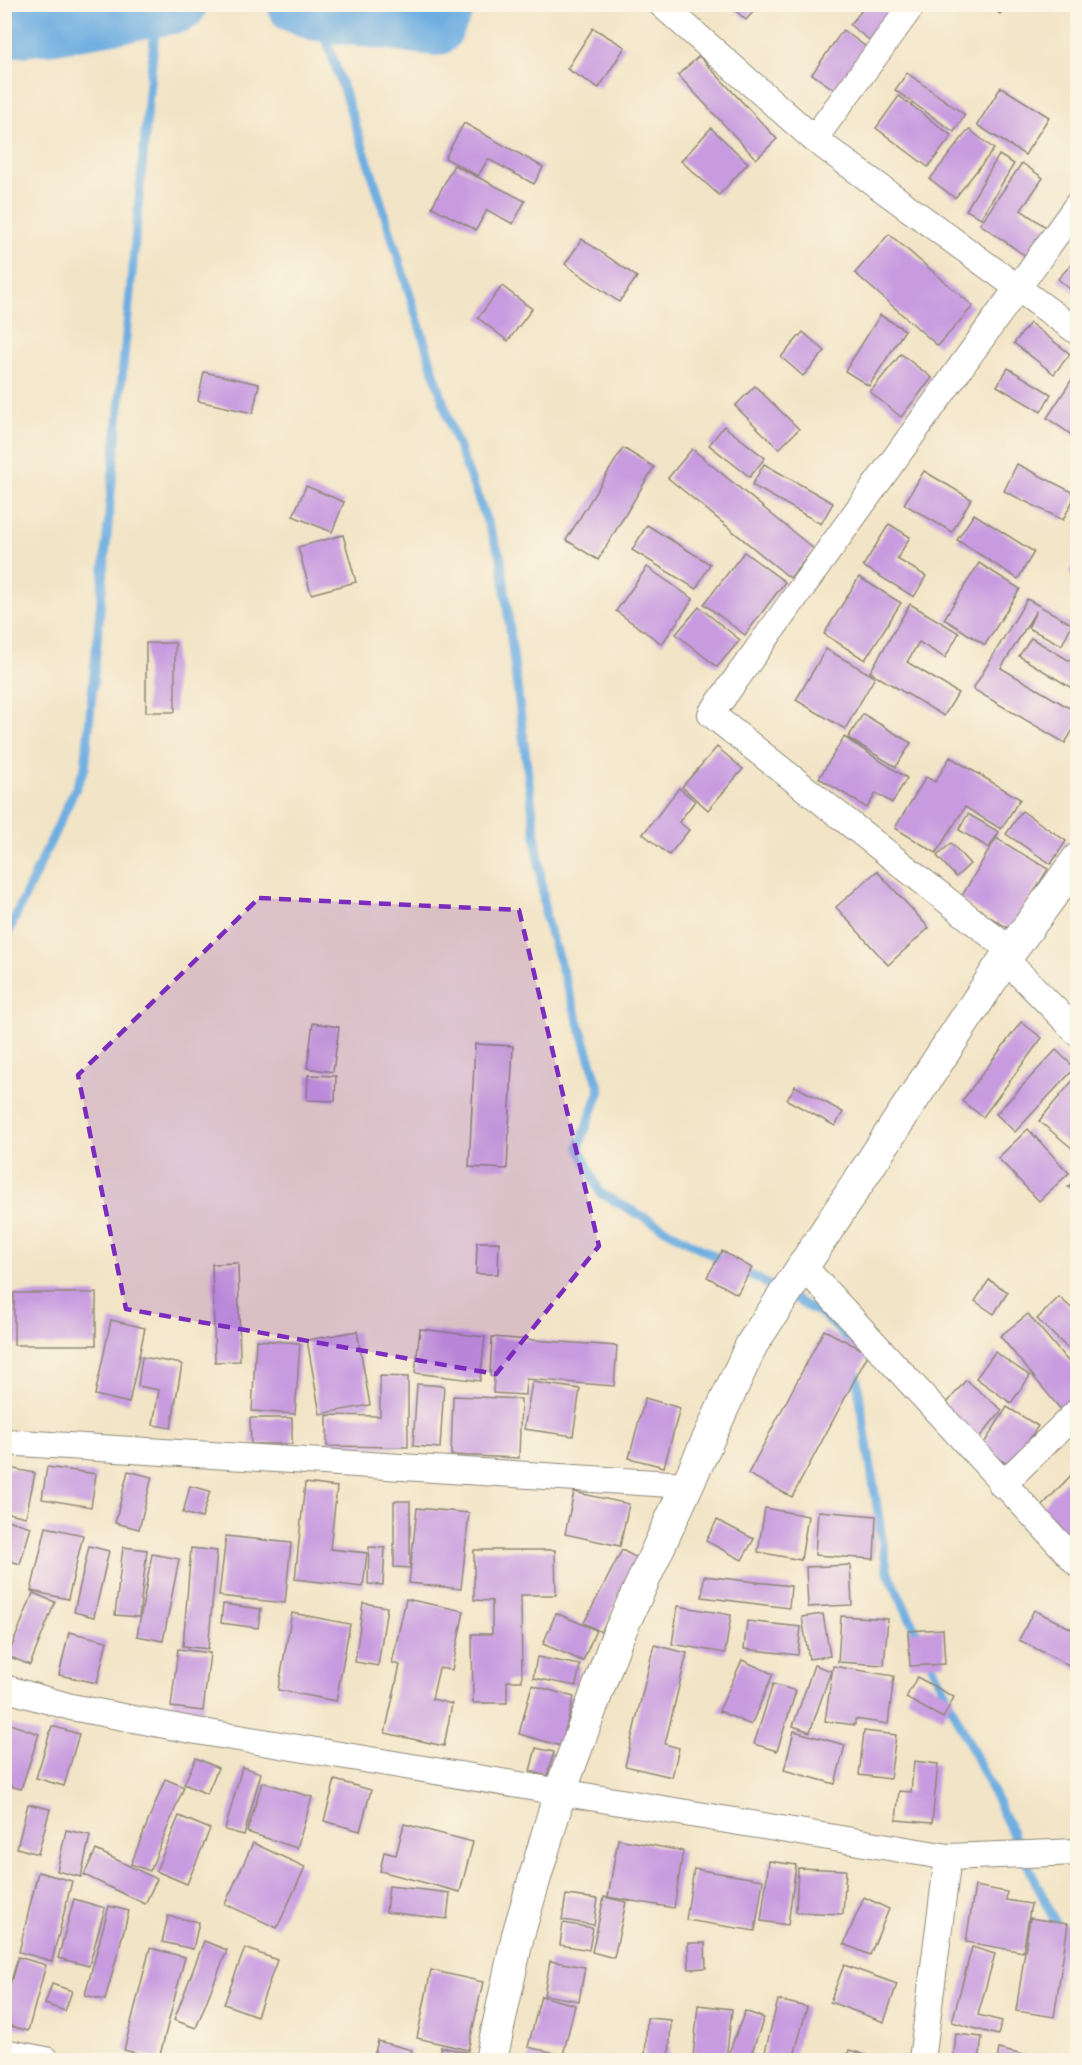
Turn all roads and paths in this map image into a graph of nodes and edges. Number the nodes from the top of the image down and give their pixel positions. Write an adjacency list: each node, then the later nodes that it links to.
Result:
1 (661, 4): 3 (street)
2 (913, 4): 3 (street)
3 (814, 139): 5 (street)
4 (1077, 204): 5 (street)
5 (1017, 286): 6 (street); 8 (street)
6 (1077, 332)
7 (1077, 859): 8 (street)
8 (1008, 955): 9 (street); 10 (street)
9 (1077, 1033)
10 (802, 1265): 13 (street); 14 (street)
11 (1077, 1411): 14 (street)
12 (4, 1442): 13 (street)
13 (686, 1485): 17 (street)
14 (1002, 1485): 15 (street)
15 (1077, 1564)
16 (4, 1688): 17 (street)
17 (560, 1792): 19 (street); 22 (street)
18 (1077, 1852): 19 (street)
19 (948, 1857): 23 (street)
20 (4, 2052): 21 (street)
21 (46, 2061)
22 (491, 2061)
23 (922, 2061)

